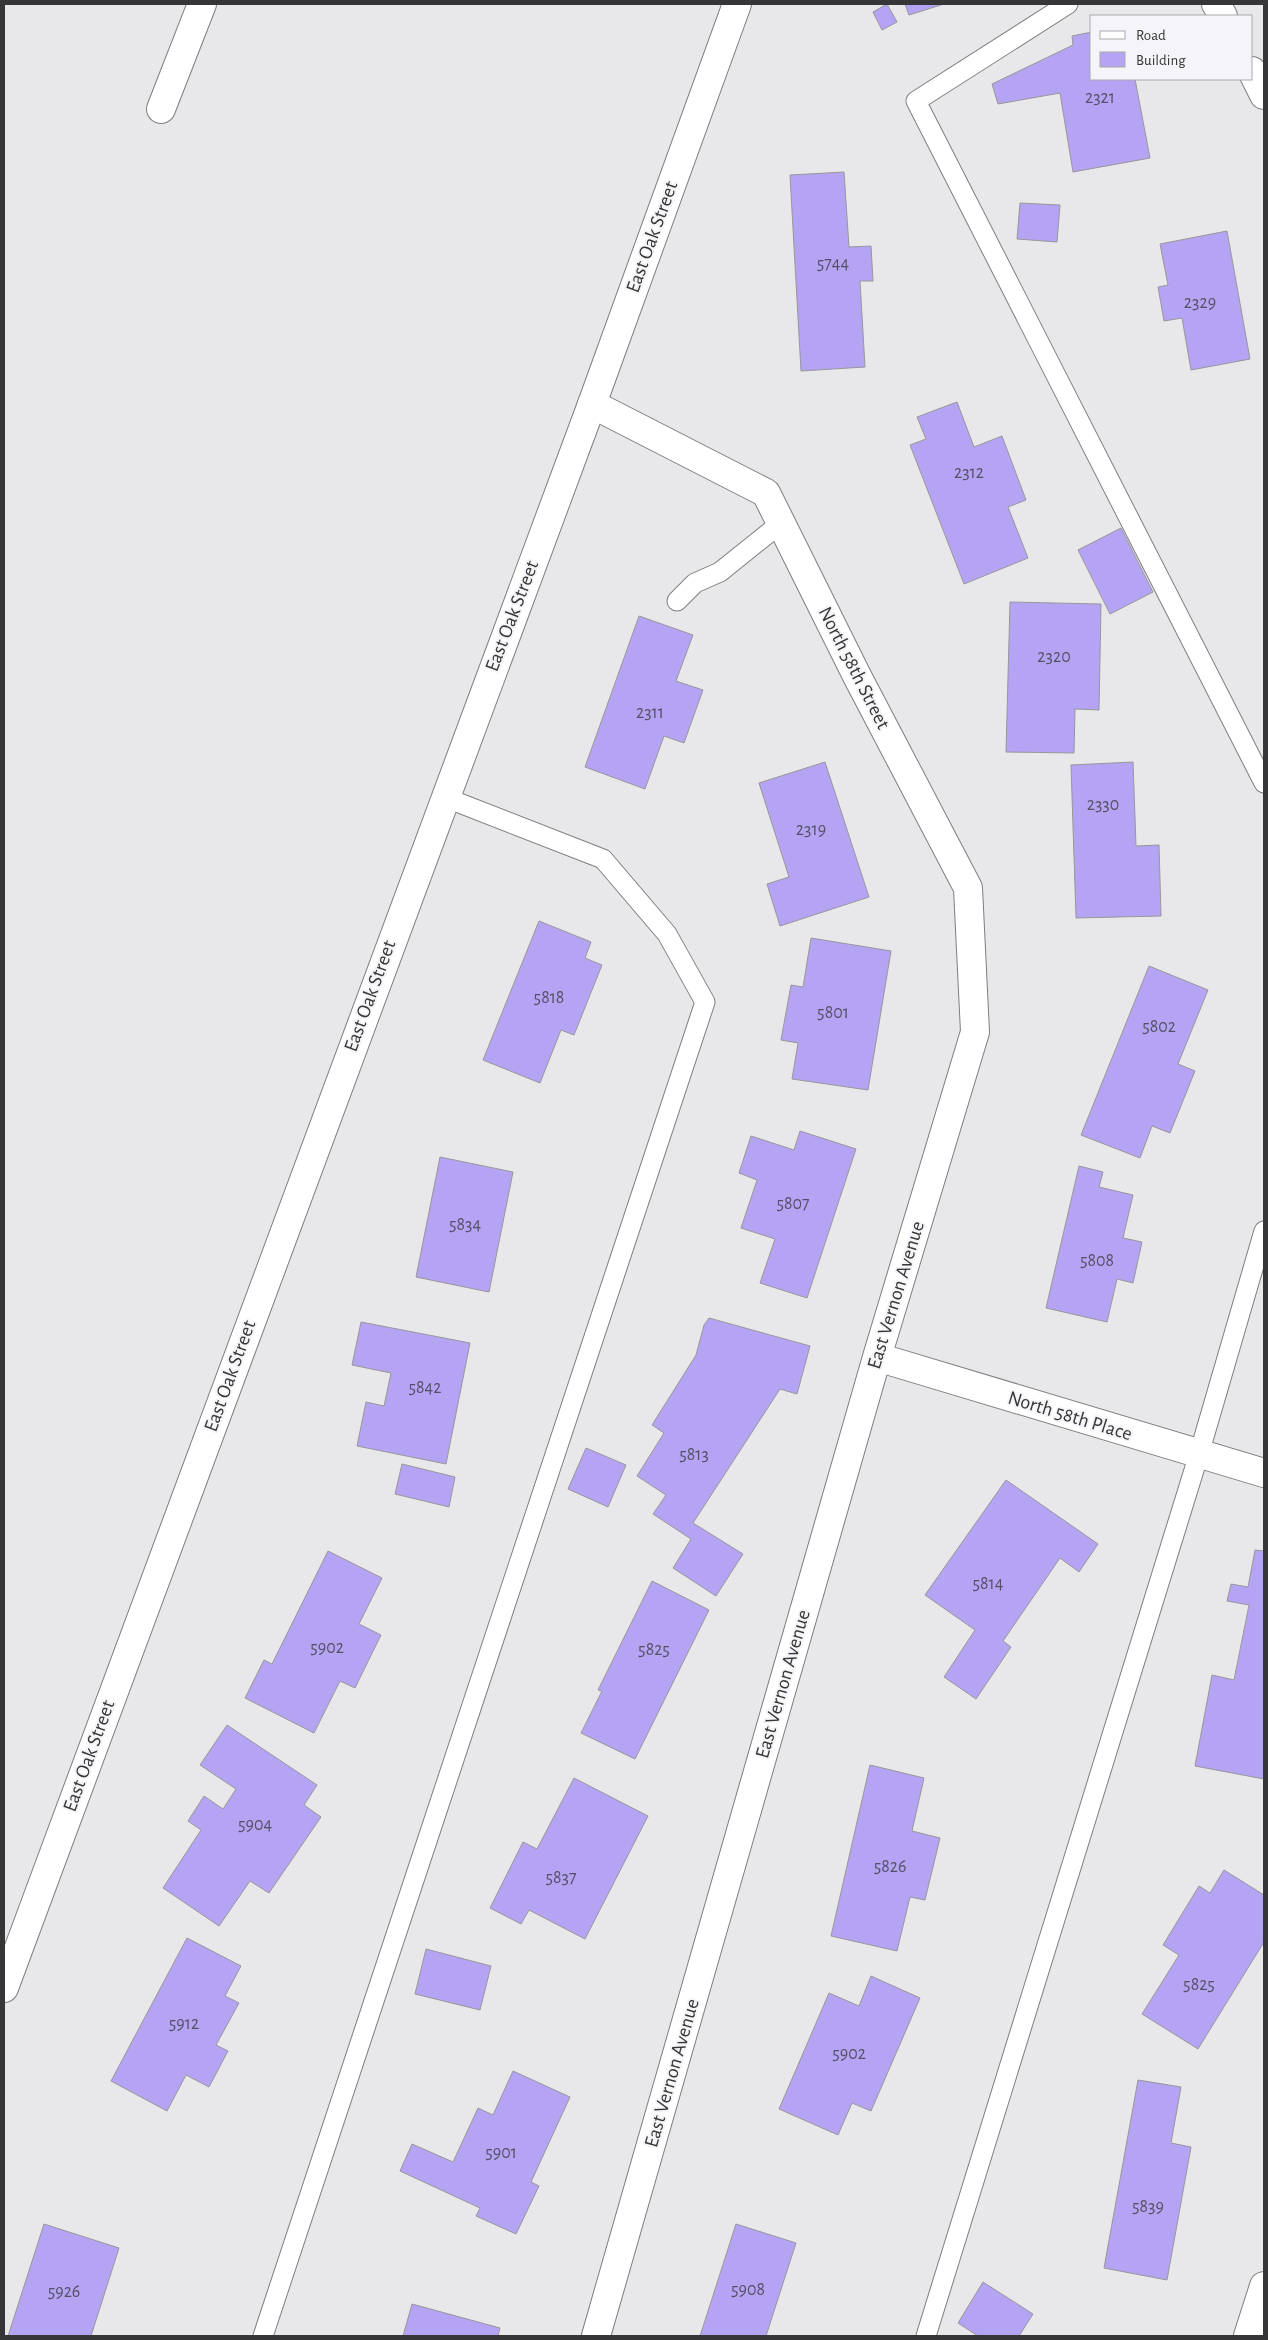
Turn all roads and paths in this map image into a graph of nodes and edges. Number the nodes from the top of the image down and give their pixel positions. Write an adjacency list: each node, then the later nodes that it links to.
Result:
1 (202, 4): 8 (street)
2 (737, 4): 9 (street, East Oak Street)
3 (1068, 4): 12 (lane)
4 (1216, 4): 5 (street)
5 (1222, 15)
6 (1253, 73): 7 (street)
7 (1264, 95)
8 (161, 109)
9 (592, 404): 10 (street, North 58th Street); 13 (street, East Oak Street)
10 (781, 523): 11 (lane); 14 (street, North 58th Street)
11 (677, 601)
12 (1264, 783)
13 (444, 797): 19 (street, East Oak Street); 21 (lane)
14 (975, 1032): 16 (street, East Vernon Avenue)
15 (1264, 1231): 17 (lane)
16 (877, 1358): 17 (street, North 58th Place); 22 (street, East Vernon Avenue)
17 (1199, 1454): 18 (street, North 58th Place); 23 (lane)
18 (1264, 1473)
19 (4, 1988)
20 (1264, 2286): 24 (street)
21 (262, 2336)
22 (596, 2336)
23 (926, 2336)
24 (1248, 2336)

